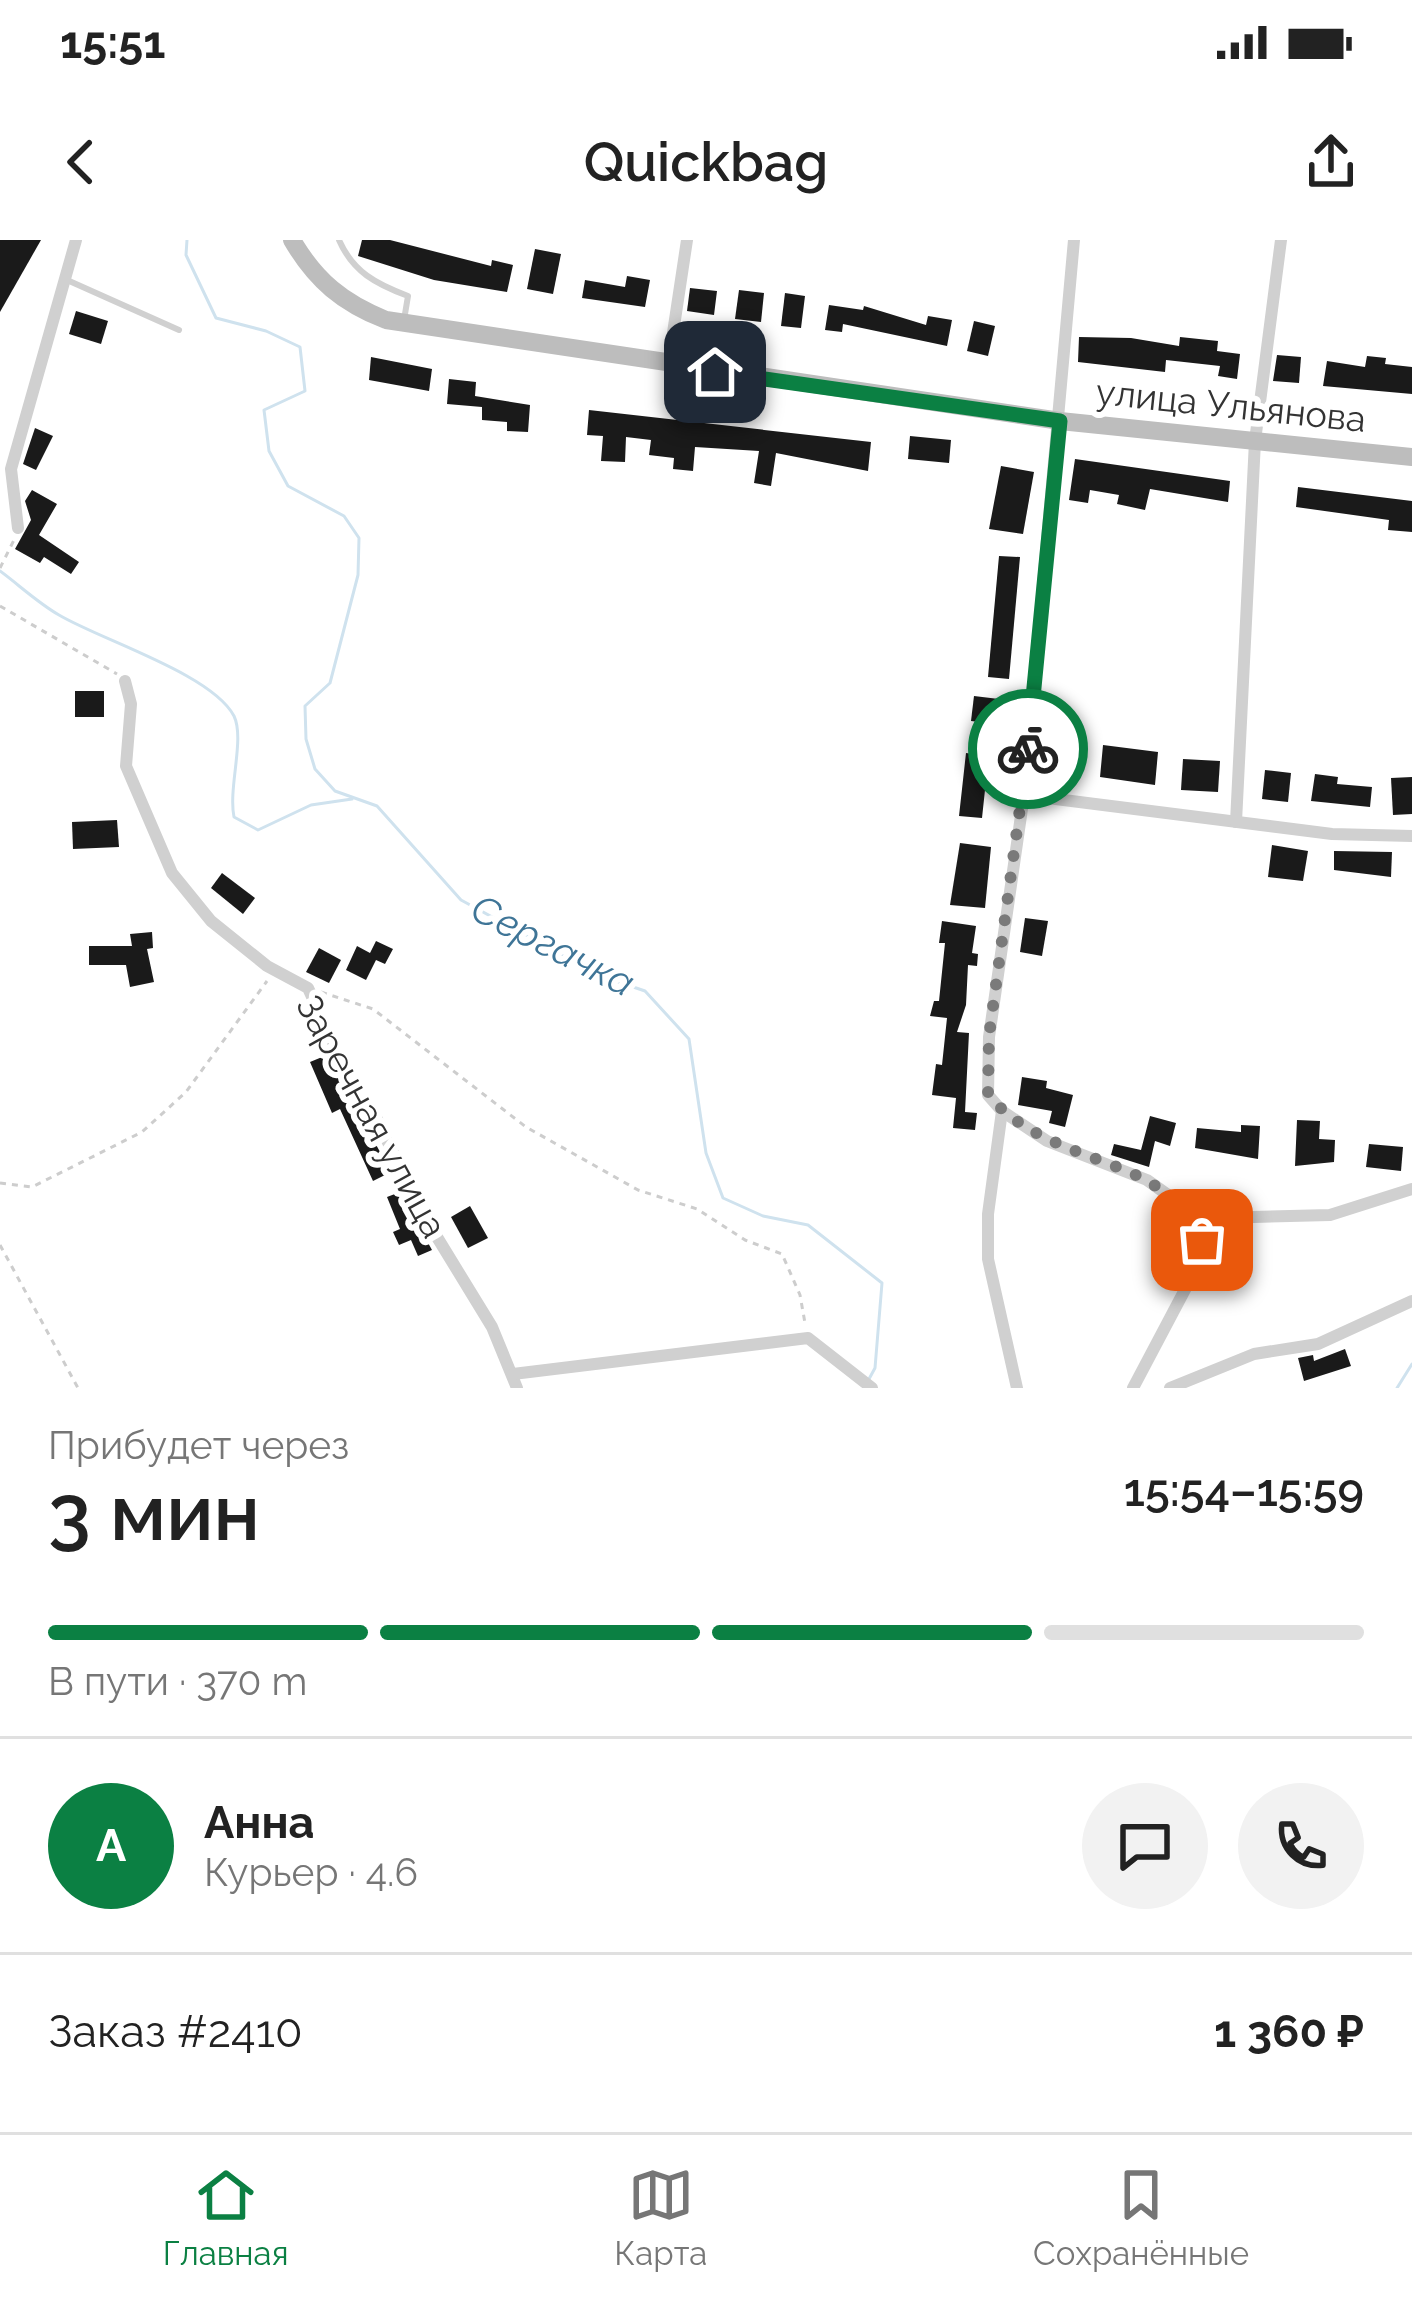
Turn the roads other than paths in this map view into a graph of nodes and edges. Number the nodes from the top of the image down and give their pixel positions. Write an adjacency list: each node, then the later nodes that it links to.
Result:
1 (76, 240): 7 (street)
2 (292, 240): 8 (main road, улица Ульянова)
3 (339, 240): 8 (lane)
4 (688, 240): 10 (street)
5 (1074, 240): 11 (street)
6 (1281, 240): 12 (street)
7 (66, 280): 9 (lane); 14 (street)
8 (404, 323): 10 (main road, улица Ульянова)
9 (179, 330)
10 (668, 366): 11 (main road, улица Ульянова)
11 (1060, 421): 12 (main road, улица Ульянова); 16 (street)
12 (1255, 441): 13 (main road, улица Ульянова); 17 (street)
13 (1412, 457)
14 (18, 528)
15 (125, 681): 23 (street, Заречная улица)
16 (1024, 796): 17 (street); 19 (street)
17 (1236, 822): 18 (street)
18 (1412, 836)
19 (1002, 1111): 21 (street); 25 (street)
20 (1412, 1189): 21 (street)
21 (1206, 1216): 26 (street)
22 (1412, 1301): 27 (street)
23 (515, 1381): 24 (street)
24 (872, 1388)
25 (1017, 1388)
26 (1133, 1388)
27 (1170, 1388)

